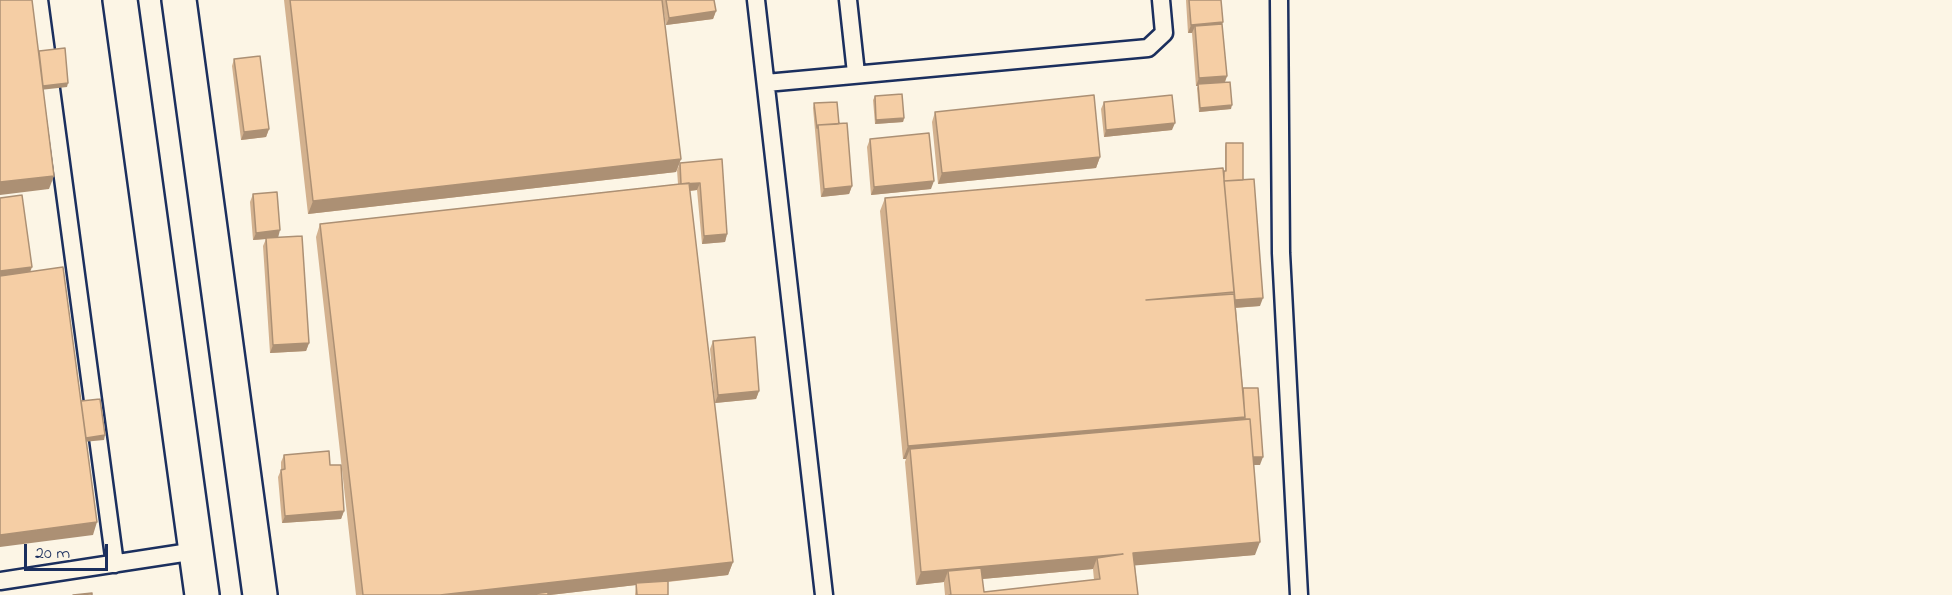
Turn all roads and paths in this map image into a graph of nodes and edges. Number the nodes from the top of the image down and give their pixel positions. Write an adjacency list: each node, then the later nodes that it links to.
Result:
1 (39, 0): 11 (lane)
2 (120, 0): 10 (street)
3 (179, 0): 14 (street)
4 (756, 0): 9 (lane)
5 (848, 0): 8 (lane)
6 (1161, 0): 8 (lane)
7 (1279, 0): 16 (lane)
8 (856, 74): 9 (lane)
9 (766, 83): 15 (lane)
10 (196, 551): 11 (lane); 13 (street)
11 (115, 564): 12 (lane)
12 (0, 580)
13 (202, 595)
14 (260, 595)
15 (824, 595)
16 (1299, 595)

